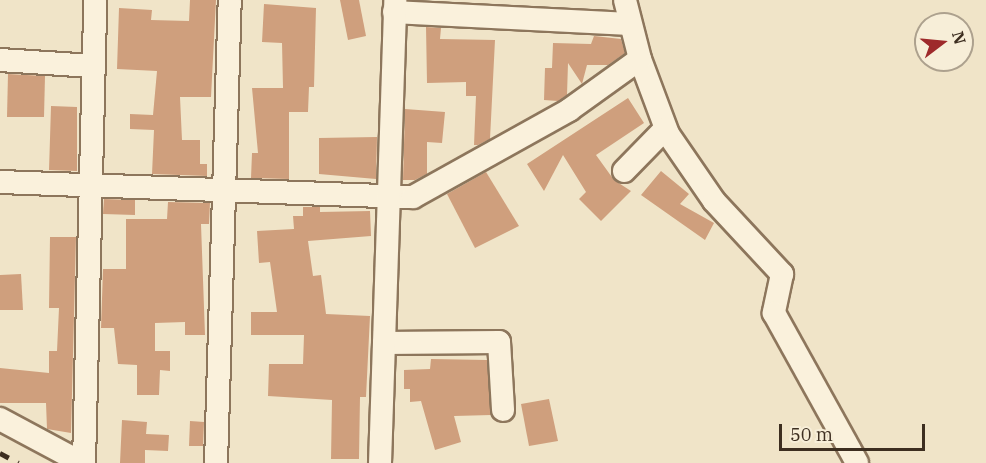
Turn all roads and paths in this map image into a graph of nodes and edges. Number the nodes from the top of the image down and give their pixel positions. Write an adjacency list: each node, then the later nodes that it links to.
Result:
1 (95, 0): 8 (street)
2 (230, 0): 13 (street)
3 (625, 0): 5 (street)
4 (394, 6): 5 (street); 14 (street)
5 (629, 24): 6 (street)
6 (640, 59): 9 (street); 14 (street)
7 (0, 60): 8 (street)
8 (93, 66): 12 (street)
9 (665, 129): 10 (street); 21 (street)
10 (624, 171)
11 (0, 182): 12 (street)
12 (87, 186): 13 (street); 18 (street)
13 (225, 190): 14 (street); 19 (street)
14 (387, 196): 15 (street)
15 (384, 343): 16 (street); 20 (street)
16 (503, 411)
17 (0, 419): 18 (street)
18 (83, 463)
19 (216, 463)
20 (380, 463)
21 (857, 463)

